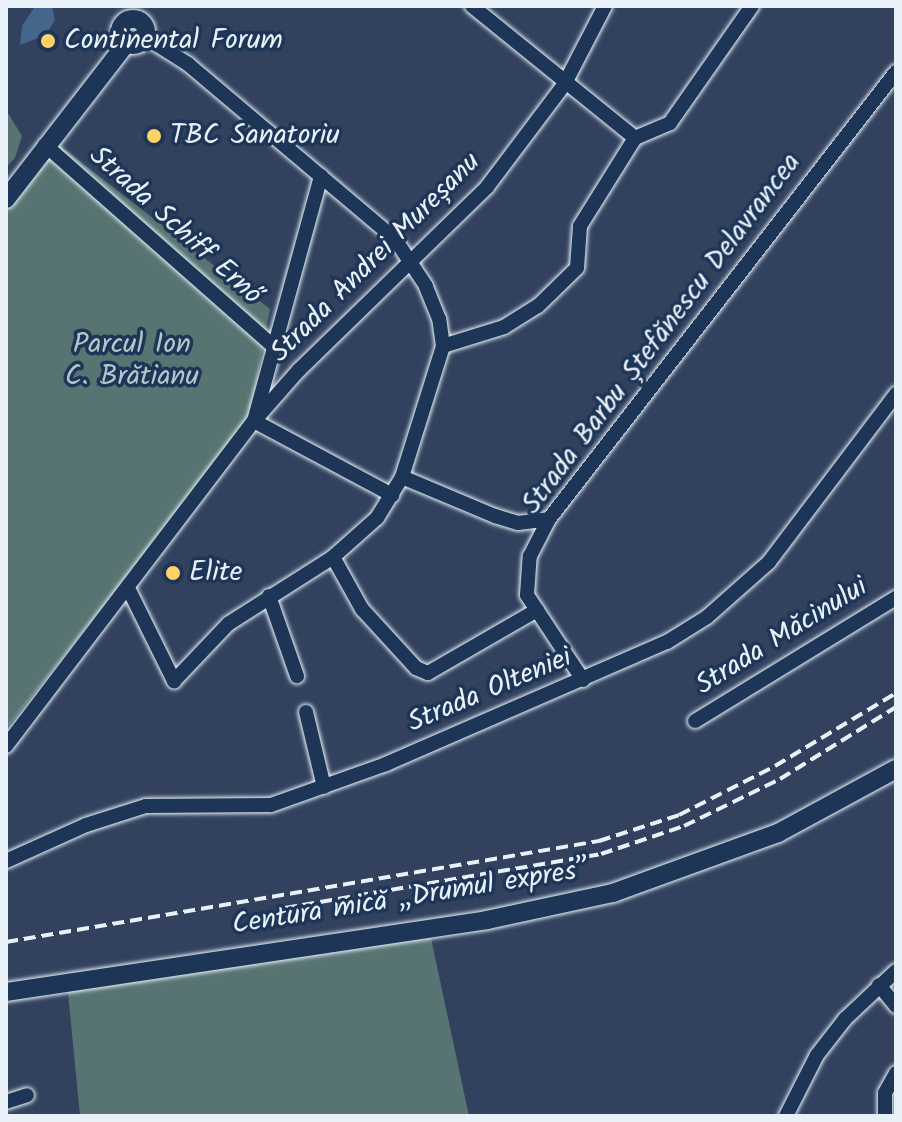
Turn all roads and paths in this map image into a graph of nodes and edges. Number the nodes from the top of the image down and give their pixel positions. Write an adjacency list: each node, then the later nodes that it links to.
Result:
1 (472, 6): 6 (street)
2 (605, 6): 6 (street, Strada Andrei Mureșanu)
3 (752, 6): 7 (street)
4 (142, 21): 8 (main road); 9 (street)
5 (896, 72): 18 (street, Strada Barbu Ștefănescu Delavrancea)
6 (564, 85): 7 (street); 11 (street, Strada Andrei Mureșanu)
7 (635, 138): 13 (street)
8 (45, 145): 10 (main road); 12 (street, Strada Schiff Ernő)
9 (321, 176): 11 (street); 12 (street)
10 (6, 199)
11 (412, 261): 13 (street); 15 (street, Strada Andrei Mureșanu)
12 (272, 345): 15 (street)
13 (443, 346): 16 (street)
14 (896, 394): 25 (street, Strada Olteniei)
15 (254, 421): 17 (street); 20 (street)
16 (402, 477): 17 (street); 18 (street)
17 (392, 495): 19 (street)
18 (549, 519): 23 (street, Strada Barbu Ștefănescu Delavrancea)
19 (333, 557): 21 (street); 23 (street)
20 (129, 590): 21 (street); 28 (street)
21 (269, 596): 24 (street)
22 (896, 598): 27 (street, Strada Măcinului)
23 (537, 610): 25 (street, Strada Barbu Ștefănescu Delavrancea)
24 (297, 676)
25 (583, 680): 30 (street, Strada Olteniei)
26 (306, 712): 30 (street)
27 (695, 721)
28 (6, 746)
29 (896, 769): 34 (main road, Centura mică „Drumul expres”)
30 (324, 787): 31 (street, Strada Olteniei)
31 (6, 861)
32 (896, 971): 33 (street)
33 (879, 985): 35 (street); 39 (street)
34 (6, 992)
35 (896, 1006)
36 (896, 1073): 40 (street)
37 (27, 1095): 38 (street)
38 (6, 1102)
39 (786, 1116)
40 (885, 1116)

